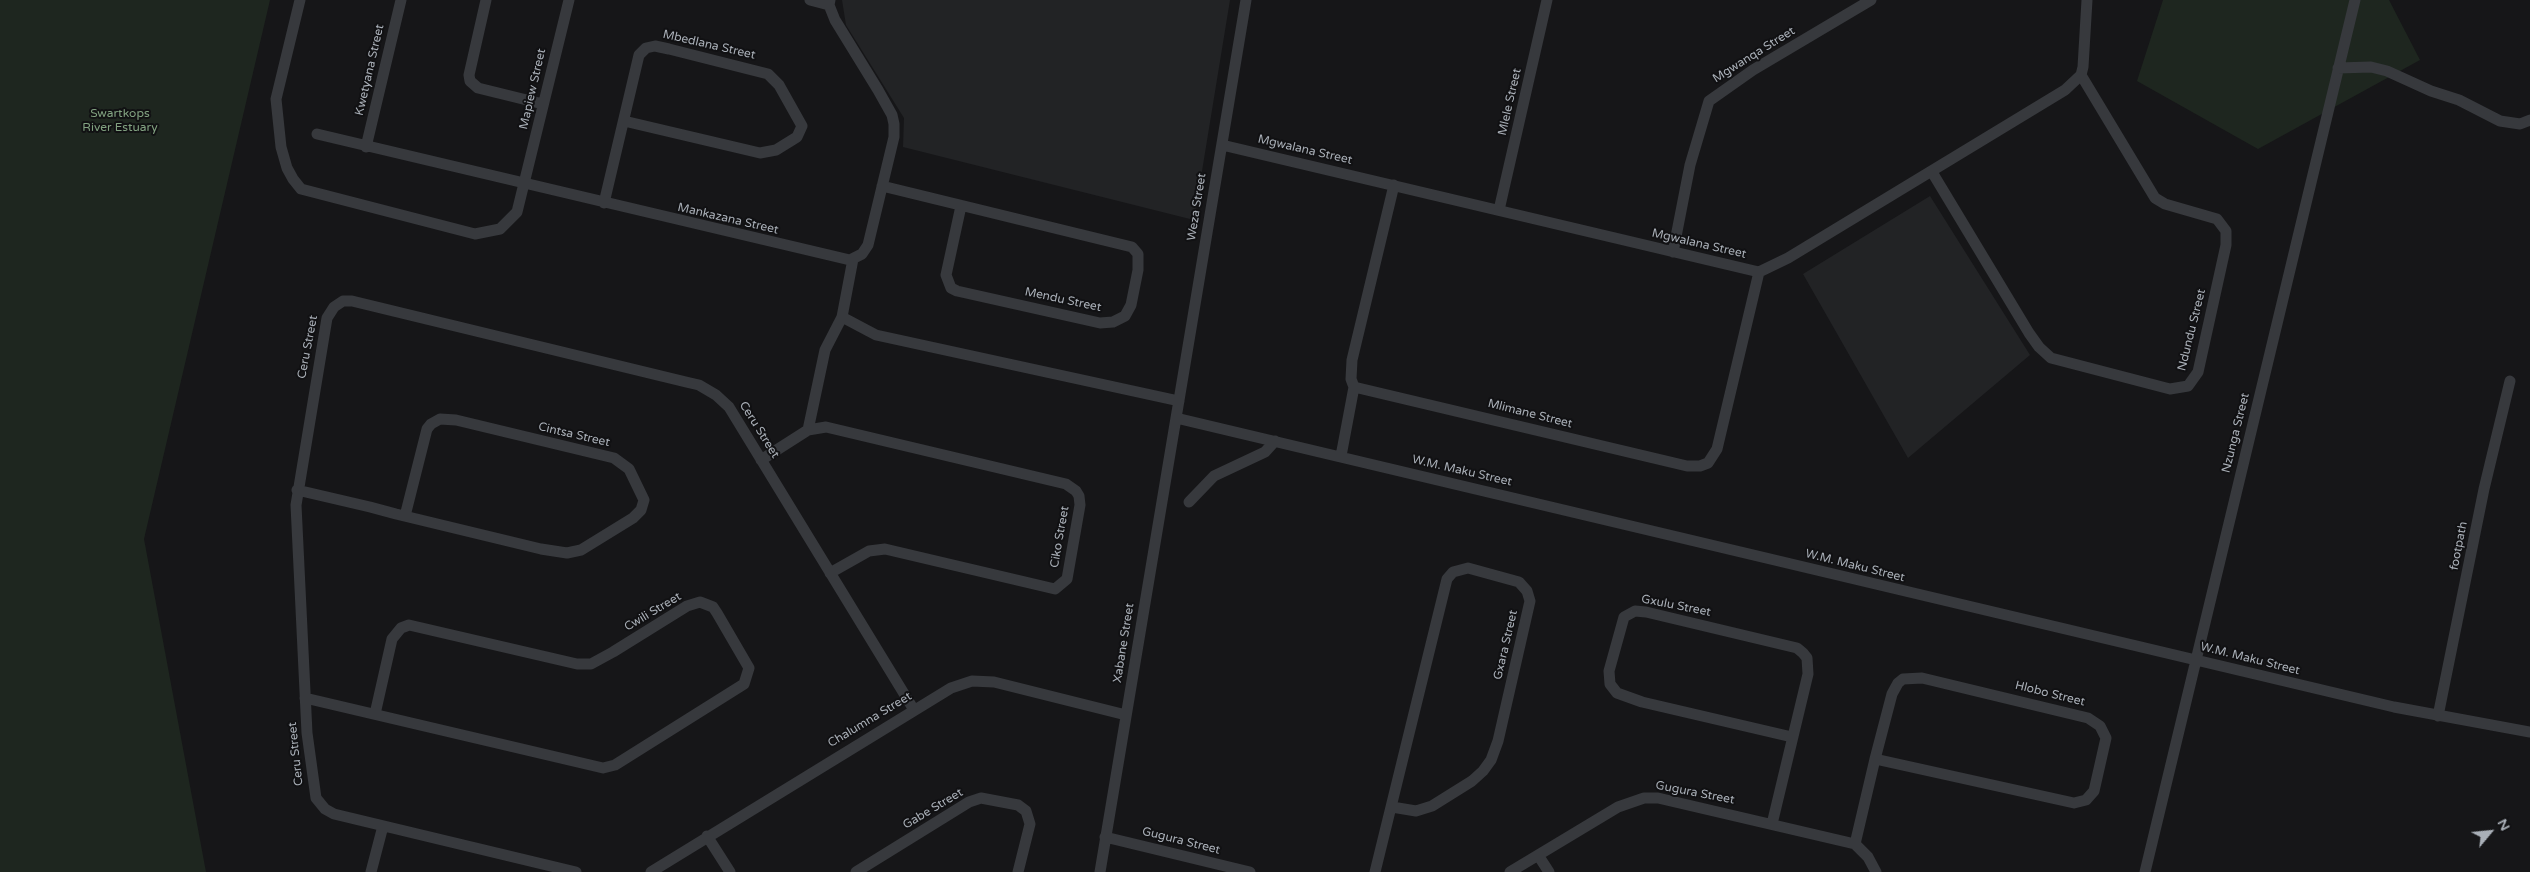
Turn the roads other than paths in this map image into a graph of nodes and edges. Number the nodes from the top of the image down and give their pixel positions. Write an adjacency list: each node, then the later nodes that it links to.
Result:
1 (300, 0): 21 (street, Mapiew Street)
2 (401, 0): 19 (street, Kwetyana Street)
3 (486, 0): 14 (street)
4 (569, 0): 14 (street, Mapiew Street)
5 (810, 0): 11 (street)
6 (1246, 0): 18 (street, Weza Street)
7 (1547, 0): 26 (street, Mlele Street)
8 (1870, 0): 27 (street, Mgwanqa Street)
9 (2087, 0): 13 (street)
10 (2355, 0): 12 (street, Nzunga Street)
11 (829, 2): 23 (street)
12 (2338, 68): 15 (street); 43 (street, Nzunga Street)
13 (2081, 74): 20 (street, Mgwalana Street); 20 (street, Ndundu Street)
14 (543, 104): 21 (street, Mapiew Street)
15 (2530, 120)
16 (624, 121): 16 (street, Mbedlana Street); 24 (street, Mbedlana Street)
17 (317, 134): 19 (street, Mankazana Street)
18 (1222, 144): 22 (street, Mgwalana Street); 33 (street, Weza Street)
19 (366, 147): 21 (street, Mankazana Street)
20 (1932, 172): 29 (street, Mgwalana Street)
21 (525, 184): 24 (street, Mankazana Street)
22 (1394, 185): 26 (street, Mgwalana Street); 32 (street)
23 (882, 186): 25 (street, Mendu Street); 28 (street)
24 (604, 203): 28 (street, Mankazana Street)
25 (961, 206): 25 (street, Mendu Street)
26 (1499, 210): 27 (street, Mgwalana Street)
27 (1673, 252): 29 (street, Mgwalana Street)
28 (853, 259): 30 (street)
29 (1759, 272): 32 (street, Mlimane Street)
30 (842, 317): 33 (street); 35 (street)
31 (2510, 381): 48 (street, footpath)
32 (1354, 387): 37 (street)
33 (1179, 401): 34 (street, Weza Street)
34 (1176, 418): 36 (street, W.M. Maku Street); 47 (street, Xabane Street)
35 (808, 430): 38 (street); 42 (street, Ciko Street)
36 (1275, 441): 37 (street, W.M. Maku Street); 40 (street)
37 (1341, 456): 43 (street, W.M. Maku Street)
38 (762, 460): 39 (street, Ceru Street); 42 (street, Ceru Street)
39 (297, 490): 41 (street, Cintsa Street); 44 (street, Ceru Street)
40 (1189, 502)
41 (405, 516): 41 (street, Cintsa Street)
42 (830, 573): 45 (street, Ceru Street)
43 (2196, 660): 48 (street, W.M. Maku Street); 72 (street, Nzunga Street)
44 (305, 698): 46 (street, Cwili Street); 54 (street, Ceru Street)
45 (914, 710): 47 (street, Chalumna Street); 55 (street, Chalumna Street)
46 (375, 714): 46 (street, Cwili Street)
47 (1126, 715): 56 (street, Xabane Street)
48 (2438, 716): 49 (street, W.M. Maku Street)
49 (2530, 732)
50 (1792, 737): 50 (street, Gxulu Street); 53 (street, Gxulu Street)
51 (1875, 758): 51 (street, Hlobo Street); 57 (street, Hlobo Street)
52 (1392, 807): 52 (street, Gxara Street); 68 (street, Gxara Street)
53 (1772, 824): 57 (street, Gugura Street); 58 (street, Gugura Street)
54 (384, 826): 60 (street); 61 (street, Ceru Street)
55 (707, 836): 62 (street, Chalumna Street); 63 (street)
56 (1104, 838): 59 (street, Gugura Street); 66 (street, Xabane Street)
57 (1855, 844): 71 (street)
58 (1538, 855): 69 (street, Gugura Street); 70 (street)
59 (1213, 868): 67 (street, Gugura Street)
60 (372, 872)
61 (576, 872)
62 (651, 872)
63 (730, 872)
64 (856, 872): 65 (street, Gabe Street)
65 (1018, 872)
66 (1100, 872)
67 (1250, 872)
68 (1376, 872)
69 (1510, 872)
70 (1549, 872)
71 (1876, 872)
72 (2145, 872)

